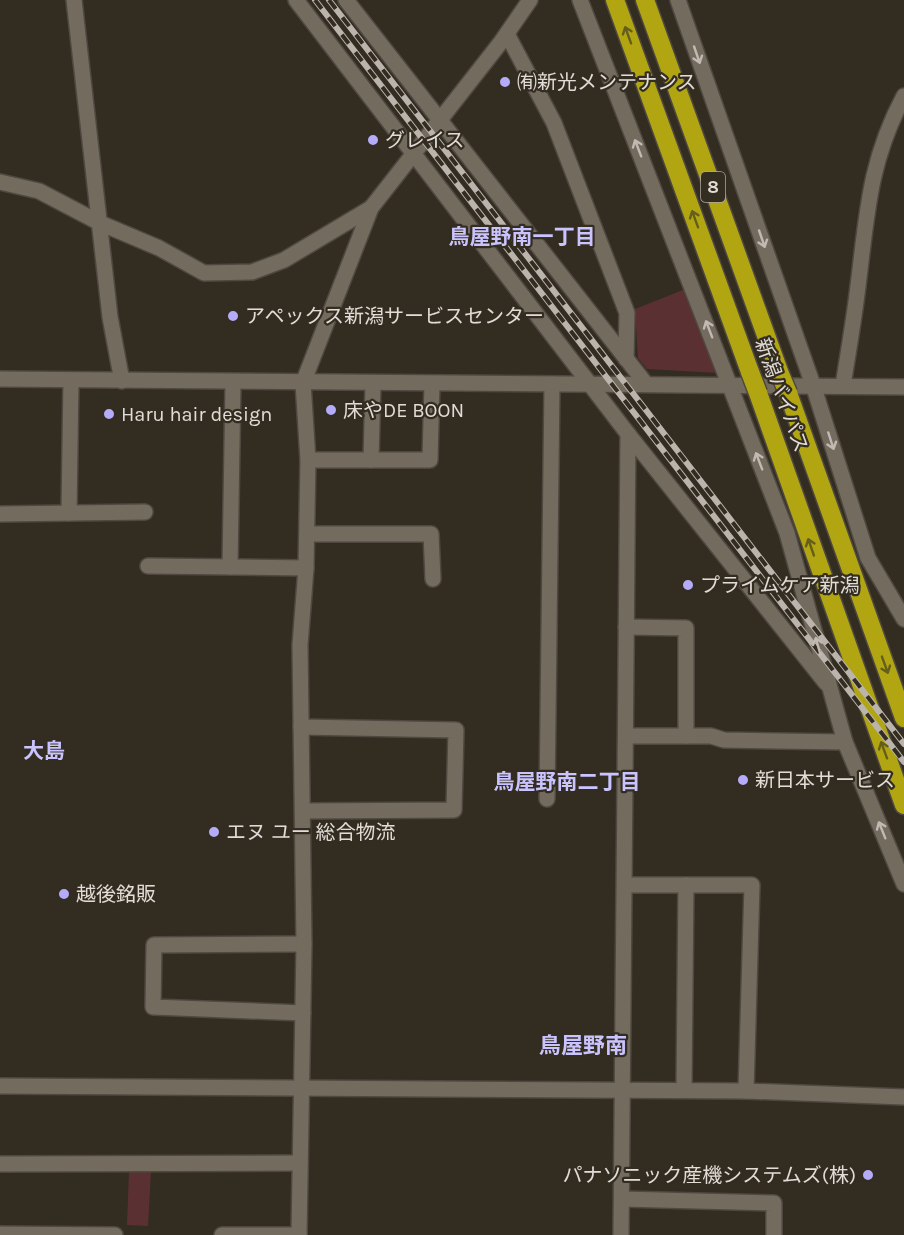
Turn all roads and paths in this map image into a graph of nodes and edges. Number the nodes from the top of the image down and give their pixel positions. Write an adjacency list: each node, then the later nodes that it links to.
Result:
1 (74, 0): 15 (street)
2 (296, 0): 12 (street)
3 (346, 0): 11 (street)
4 (530, 0): 9 (street)
5 (580, 0): 27 (street, one-way to 5)
6 (615, 0): 51 (highway, 新潟バイパス / 8, one-way to 6, bridge)
7 (645, 0): 45 (highway, 新潟バイパス / 8, one-way to 45, bridge)
8 (678, 0): 28 (street, one-way to 28)
9 (507, 34): 11 (street); 16 (street)
10 (904, 96): 29 (street)
11 (440, 119): 12 (street); 16 (street)
12 (415, 152): 14 (street); 25 (street)
13 (0, 182): 15 (street)
14 (371, 208): 15 (street); 21 (street)
15 (100, 223): 19 (street)
16 (626, 359): 26 (street)
17 (0, 379): 18 (street)
18 (70, 380): 19 (street); 35 (street)
19 (122, 381): 20 (street)
20 (232, 383): 21 (street); 39 (street)
21 (303, 383): 22 (street); 32 (street)
22 (373, 384): 23 (street); 33 (street)
23 (432, 384): 24 (street); 33 (street)
24 (552, 384): 25 (street); 50 (street)
25 (590, 384): 26 (street); 31 (street)
26 (646, 384): 27 (street)
27 (731, 384): 28 (street); 44 (street, one-way to 27)
28 (813, 385): 29 (street); 42 (street, one-way to 42)
29 (843, 386): 30 (street)
30 (904, 387)
31 (628, 434): 43 (street); 44 (street)
32 (308, 460): 33 (street); 37 (street)
33 (372, 460)
34 (145, 512): 35 (street)
35 (69, 513): 36 (street)
36 (0, 514)
37 (307, 534): 40 (street); 41 (street)
38 (148, 566): 39 (street)
39 (230, 567): 40 (street)
40 (306, 568): 46 (street)
41 (434, 579)
42 (904, 619)
43 (626, 627): 47 (street); 48 (street)
44 (830, 687): 49 (street)
45 (904, 718)
46 (301, 727): 52 (street); 52 (street)
47 (626, 736): 48 (street); 54 (street)
48 (686, 736): 49 (street)
49 (845, 742): 53 (street, one-way to 49)
50 (547, 799)
51 (904, 805)
52 (303, 811): 56 (street)
53 (904, 884)
54 (625, 885): 55 (street); 60 (street)
55 (686, 885): 61 (street); 62 (street)
56 (304, 944): 57 (street); 57 (street)
57 (303, 1013): 59 (street)
58 (0, 1086): 59 (street)
59 (301, 1086): 60 (street); 64 (street)
60 (623, 1090): 61 (street); 66 (street)
61 (684, 1090): 62 (street)
62 (746, 1091): 63 (street)
63 (904, 1097)
64 (300, 1163): 65 (street); 70 (street)
65 (0, 1164)
66 (622, 1199): 71 (street); 72 (street)
67 (0, 1234): 68 (street)
68 (115, 1235)
69 (222, 1235): 70 (street)
70 (299, 1235)
71 (621, 1235)
72 (774, 1235)

